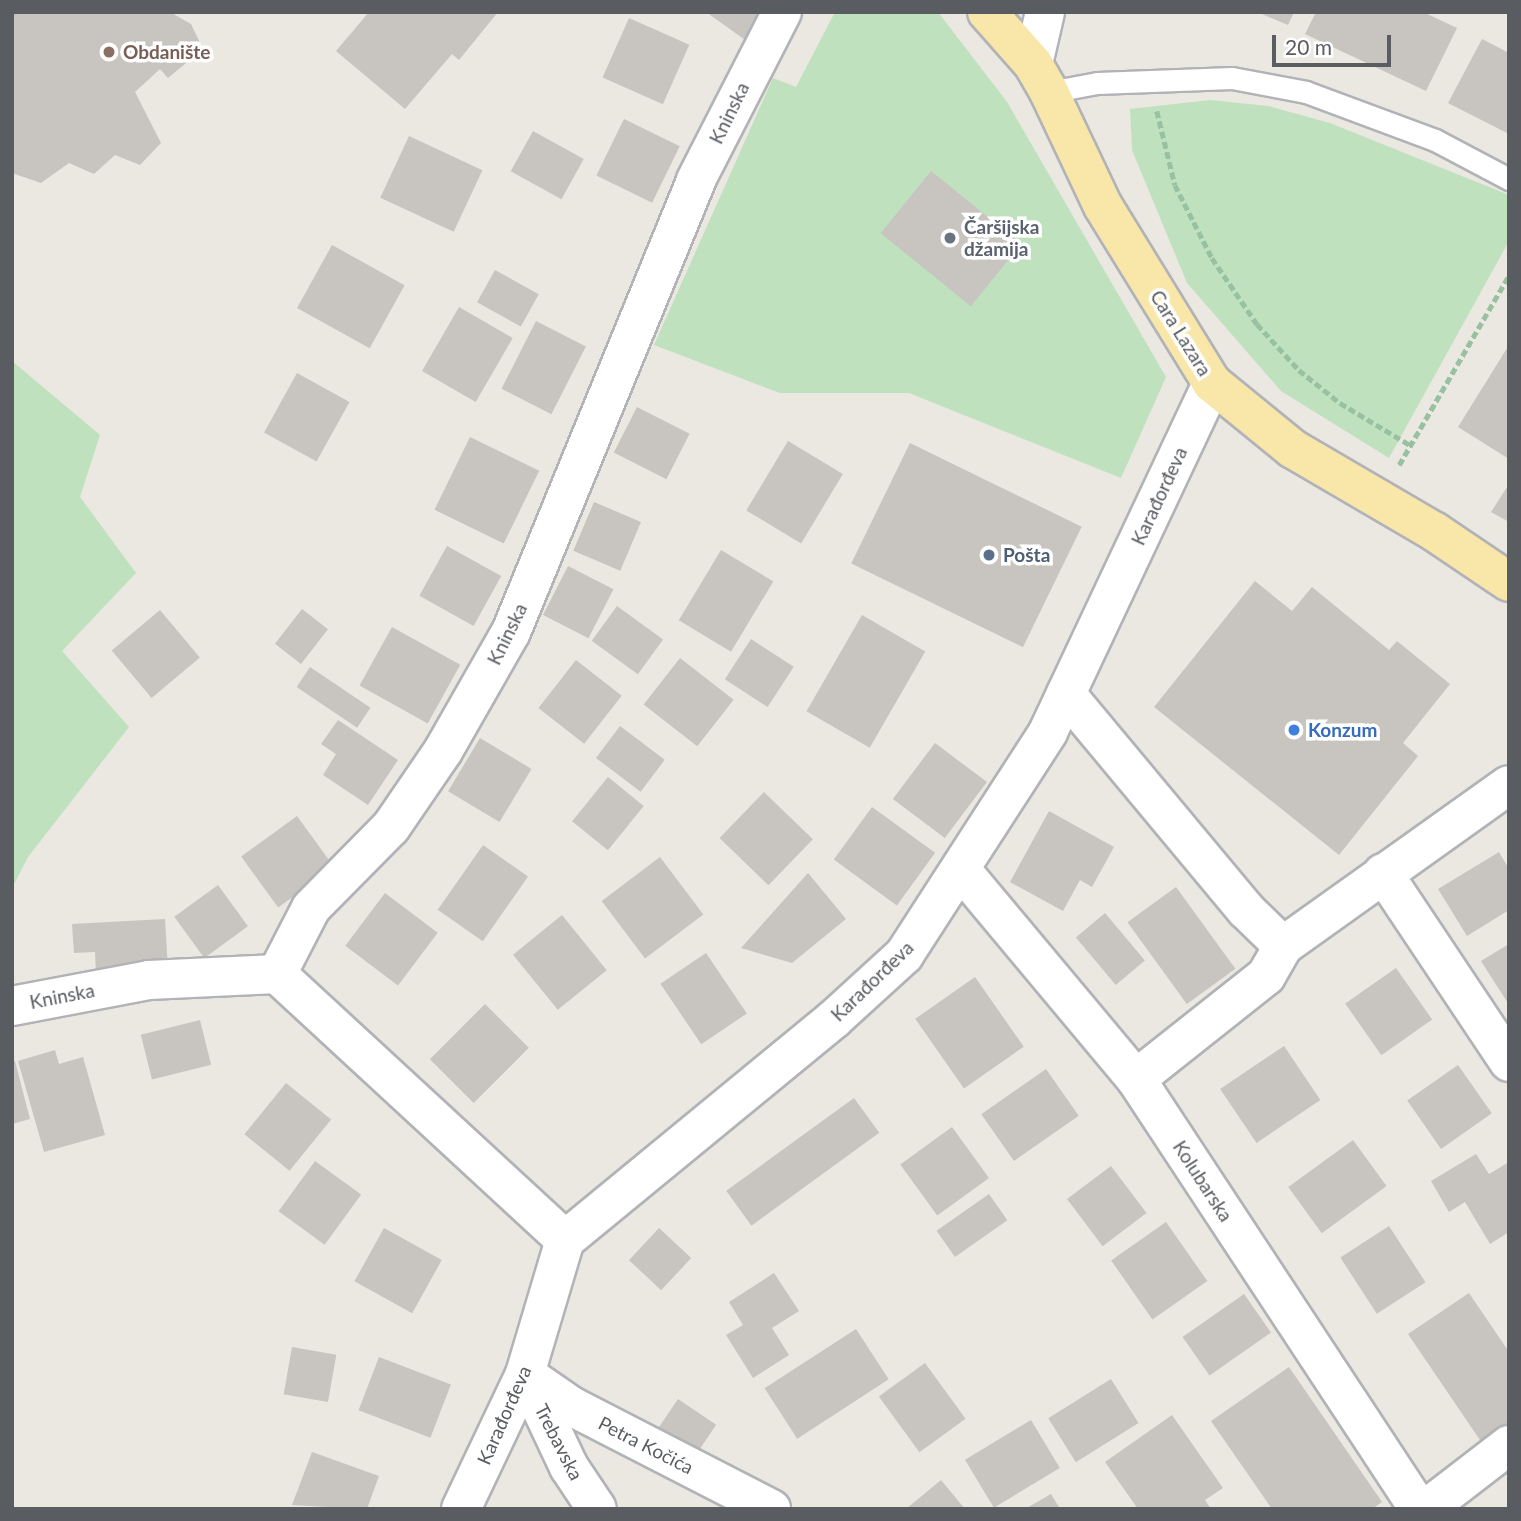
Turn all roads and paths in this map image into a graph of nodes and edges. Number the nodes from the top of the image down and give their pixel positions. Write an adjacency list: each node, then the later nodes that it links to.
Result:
1 (782, 12): 17 (street, Kninska)
2 (987, 12): 4 (main road, Cara Lazara)
3 (1045, 12): 4 (street)
4 (1041, 78): 5 (lane); 8 (main road, Cara Lazara)
5 (1149, 80): 6 (lane); 9 (path)
6 (1509, 179)
7 (1509, 275): 9 (path)
8 (1212, 383): 10 (main road, Cara Lazara); 12 (street, Karađorđeva)
9 (1410, 445): 10 (path)
10 (1381, 500): 11 (main road, Cara Lazara)
11 (1509, 582)
12 (1066, 694): 14 (street, Karađorđeva); 16 (street)
13 (1509, 785): 15 (street)
14 (962, 871): 20 (street, Kolubarska); 21 (street, Karađorđeva)
15 (1383, 873): 16 (street); 19 (street)
16 (1283, 946): 20 (street)
17 (277, 974): 18 (street, Kninska); 21 (street)
18 (12, 1006)
19 (1509, 1062)
20 (1136, 1079): 27 (street, Kolubarska)
21 (565, 1240): 22 (street, Karađorđeva)
22 (525, 1374): 24 (street, Karađorđeva); 25 (street, Trebavska); 26 (street, Petra Kočića)
23 (1509, 1445): 28 (street)
24 (461, 1509)
25 (597, 1509)
26 (771, 1509)
27 (1419, 1509)
28 (1426, 1509)

